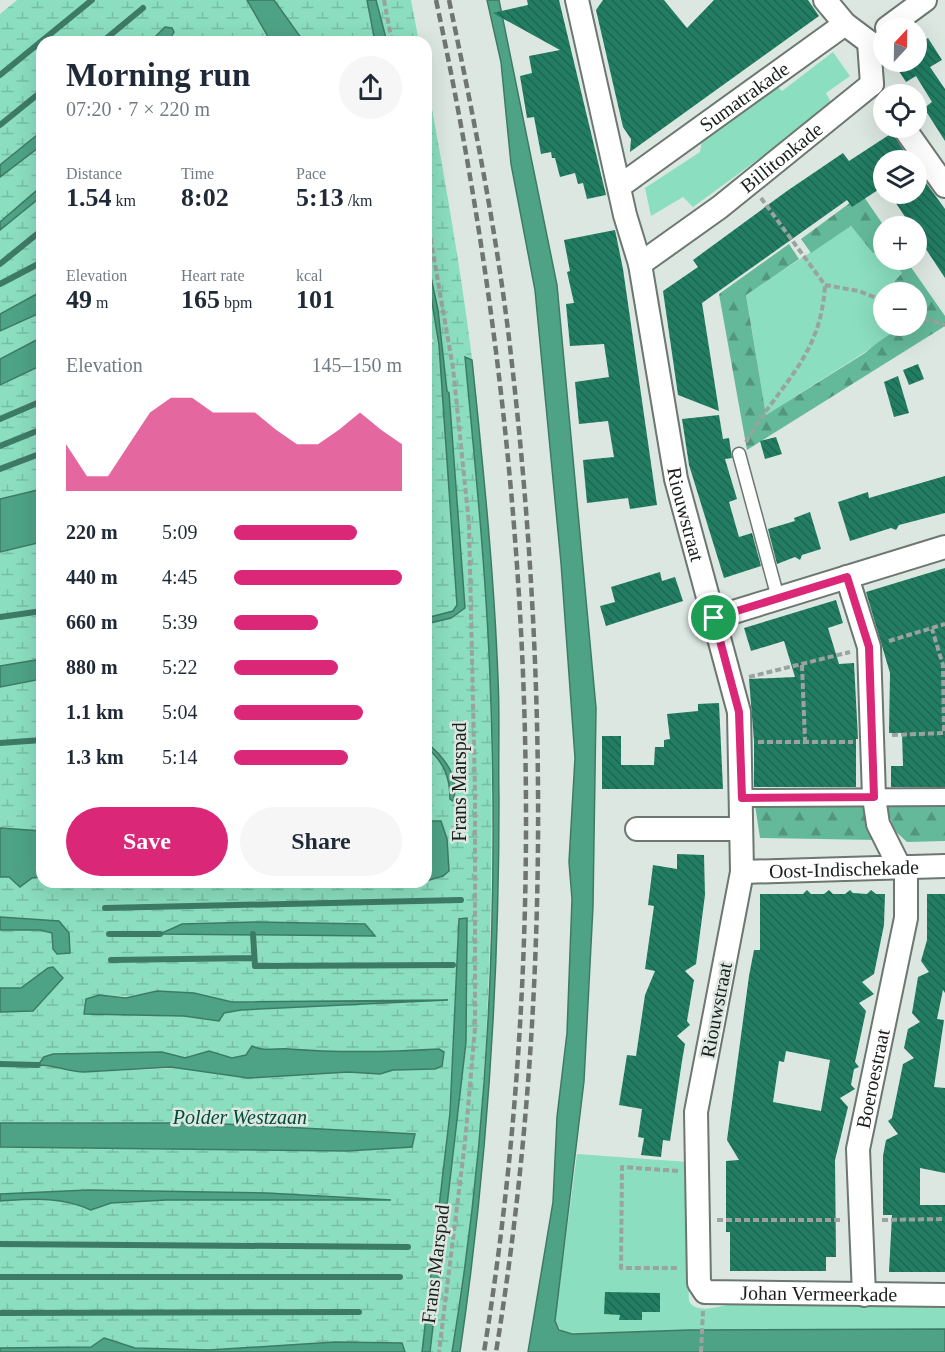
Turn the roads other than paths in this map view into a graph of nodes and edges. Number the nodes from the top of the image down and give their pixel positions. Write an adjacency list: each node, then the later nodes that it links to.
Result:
1 (825, 0): 5 (street)
2 (925, 0): 4 (street)
3 (579, 1): 9 (street, Riouwstraat)
4 (901, 18)
5 (844, 24): 6 (street); 9 (street, Sumatrakade)
6 (873, 32)
7 (873, 96): 11 (street, Billitonkade)
8 (911, 138): 10 (street)
9 (620, 186): 11 (street, Riouwstraat)
10 (945, 186)
11 (640, 264): 16 (street, Riouwstraat)
12 (739, 454): 15 (lane)
13 (945, 547): 14 (street)
14 (847, 577): 15 (street); 17 (street)
15 (778, 598): 16 (street)
16 (714, 618): 19 (street, Riouwstraat)
17 (874, 797): 18 (street); 19 (street); 22 (street)
18 (945, 797)
19 (742, 798): 21 (street, Riouwstraat)
20 (638, 829): 21 (street)
21 (741, 829): 24 (street, Riouwstraat)
22 (902, 866): 23 (street, Oost-Indischekade); 24 (street, Oost-Indischekade); 26 (street, Boeroestraat)
23 (945, 866)
24 (742, 872): 25 (street, Riouwstraat)
25 (698, 1276): 26 (street, Johan Vermeerkade)
26 (864, 1295): 27 (street, Johan Vermeerkade)
27 (945, 1295)

